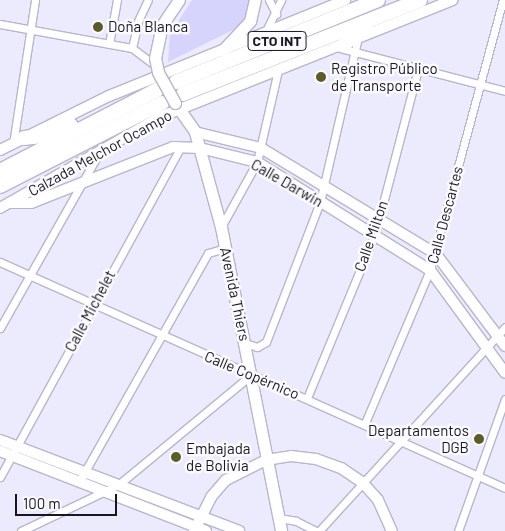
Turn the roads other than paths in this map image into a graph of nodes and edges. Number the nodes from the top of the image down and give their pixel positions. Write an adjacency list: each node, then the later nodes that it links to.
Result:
1 (35, 0): 16 (street)
2 (117, 0): 18 (street)
3 (148, 0): 19 (street)
4 (179, 0): 25 (main road, bridge)
5 (255, 0): 21 (main road)
6 (269, 0): 14 (street)
7 (281, 0): 14 (street)
8 (345, 0): 17 (street, Calzada Melchor Ocampo / CTO INT)
9 (378, 0): 25 (highway, CTO INT)
10 (420, 0): 13 (highway, CTO INT)
11 (452, 0): 20 (street, Calzada Melchor Ocampo / CTO INT)
12 (503, 0): 24 (street, Calle Descartes)
13 (399, 8): 20 (highway); 25 (highway, CTO INT)
14 (276, 14): 17 (street)
15 (0, 24): 16 (street)
16 (30, 29): 18 (street); 29 (street)
17 (265, 33): 21 (street, Calzada Melchor Ocampo / CTO INT)
18 (109, 44): 19 (street)
19 (132, 48): 25 (street)
20 (346, 48): 22 (street); 23 (street, Calzada Melchor Ocampo / CTO INT); 39 (street)
21 (223, 50): 25 (street, Calzada Melchor Ocampo / CTO INT)
22 (418, 69): 24 (street); 43 (street, Calle Milton)
23 (278, 70): 25 (street, Calzada Melchor Ocampo / CTO INT); 32 (street)
24 (479, 85): 26 (street); 47 (street, Calle Descartes)
25 (169, 90): 27 (highway, CTO INT); 28 (main road, Avenida Thiers); 29 (street, Calzada Melchor Ocampo / CTO INT); 34 (street, Calzada Melchor Ocampo / CTO INT); 38 (highway, CTO INT)
26 (505, 92)
27 (103, 117): 29 (highway); 36 (highway, CTO INT)
28 (195, 132): 31 (main road, Avenida Thiers); 32 (street, Calle Darwin)
29 (18, 141): 33 (street, Calzada Melchor Ocampo / CTO INT)
30 (181, 146): 31 (street, Calle Darwin); 37 (street, Calle Darwin); 51 (street, Calle Michelet)
31 (200, 148): 35 (street, Calle Darwin); 44 (main road, Avenida Thiers)
32 (261, 148): 35 (street); 39 (street, Calle Darwin)
33 (0, 150)
34 (100, 152): 37 (street); 41 (street, Calzada Melchor Ocampo / CTO INT)
35 (257, 162): 40 (street, Calle Darwin); 44 (street)
36 (0, 171)
37 (82, 182): 41 (street, Calle Darwin); 50 (street)
38 (0, 186)
39 (324, 189): 40 (street); 43 (street, Calle Darwin)
40 (320, 202): 45 (street, Calle Darwin); 56 (street)
41 (10, 203): 42 (street, Calzada Melchor Ocampo / CTO INT)
42 (0, 208)
43 (379, 220): 45 (street, Calle Milton); 47 (street, Calle Darwin)
44 (221, 227): 46 (main road, Avenida Thiers)
45 (375, 234): 49 (street, Calle Darwin); 61 (street, Calle Milton)
46 (225, 248): 54 (street); 56 (main road, Avenida Thiers)
47 (436, 254): 49 (street, Calle Descartes); 55 (street, Calle Darwin)
48 (0, 262): 50 (street, Calle Copérnico)
49 (430, 270): 58 (street, Calle Darwin); 63 (street, Calle Descartes)
50 (28, 276): 51 (street, Calle Copérnico); 53 (street)
51 (92, 305): 54 (street, Calle Copérnico); 66 (street, Calle Michelet)
52 (505, 327): 55 (street)
53 (0, 328)
54 (160, 336): 60 (street, Calle Copérnico); 70 (street)
55 (498, 337): 57 (street, Calle Darwin); 58 (street)
56 (245, 343): 60 (main road, Avenida Thiers)
57 (505, 346)
58 (488, 349): 59 (street, Calle Darwin); 65 (street)
59 (505, 373)
60 (251, 375): 61 (street, Calle Copérnico); 69 (main road, Avenida Thiers); 75 (street)
61 (307, 398): 63 (street, Calle Copérnico)
62 (505, 399): 71 (street)
63 (365, 423): 65 (street, Calle Copérnico)
64 (0, 440): 66 (street)
65 (402, 440): 71 (street, Calle Copérnico); 74 (street)
66 (18, 446): 68 (street, Calle Michelet); 70 (street)
67 (0, 451): 68 (street)
68 (13, 456): 72 (street, Calle Michelet); 73 (street)
69 (266, 460): 74 (street); 78 (street); 79 (main road, Avenida Thiers)
70 (85, 472): 73 (street); 75 (street)
71 (479, 476): 76 (street, Calle Copérnico); 87 (street)
72 (0, 477)
73 (79, 482): 77 (street)
74 (362, 482): 85 (street); 86 (street)
75 (118, 485): 77 (street); 78 (street)
76 (505, 488)
77 (105, 492): 80 (street); 81 (street)
78 (199, 516): 80 (street); 83 (street)
79 (278, 518): 84 (main road, Avenida Thiers); 85 (street)
80 (194, 529): 82 (street)
81 (21, 531)
82 (206, 531)
83 (240, 531)
84 (281, 531)
85 (317, 531)
86 (392, 531)
87 (458, 531)

